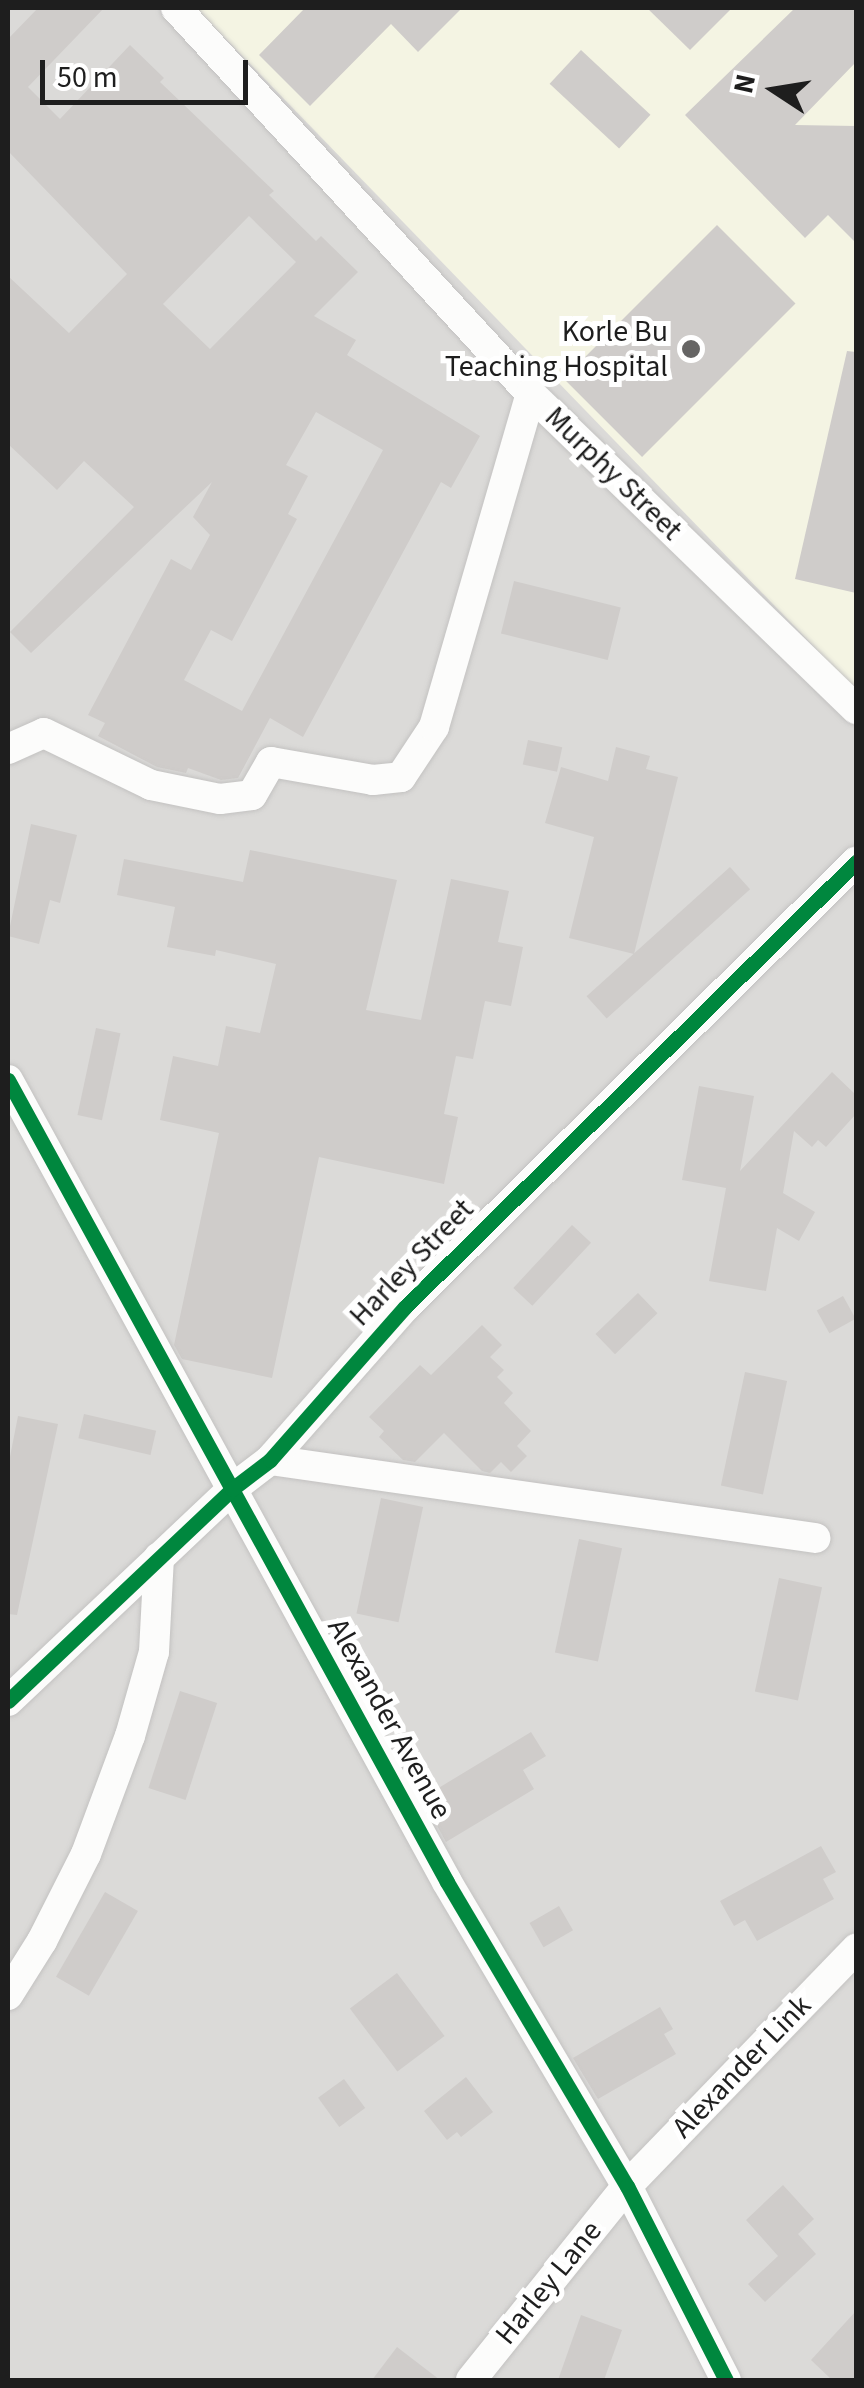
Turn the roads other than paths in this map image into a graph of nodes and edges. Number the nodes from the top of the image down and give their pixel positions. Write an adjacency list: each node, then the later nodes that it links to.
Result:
1 (176, 8): 2 (street, Murphy Street)
2 (530, 394): 3 (street, Murphy Street); 4 (street)
3 (856, 709)
4 (8, 749)
5 (856, 862): 7 (street, Harley Street)
6 (8, 1080): 8 (street, Alexander Avenue)
7 (270, 1460): 8 (street, Harley Street); 9 (street)
8 (232, 1489): 10 (street, Harley Street); 14 (street, Alexander Avenue)
9 (815, 1538)
10 (160, 1556): 11 (street, Harley Street); 13 (street)
11 (8, 1701)
12 (856, 1949): 14 (street, Alexander Link)
13 (8, 1994)
14 (628, 2186): 15 (street, Harley Lane); 16 (street, Alexander Avenue)
15 (472, 2380)
16 (726, 2380)

